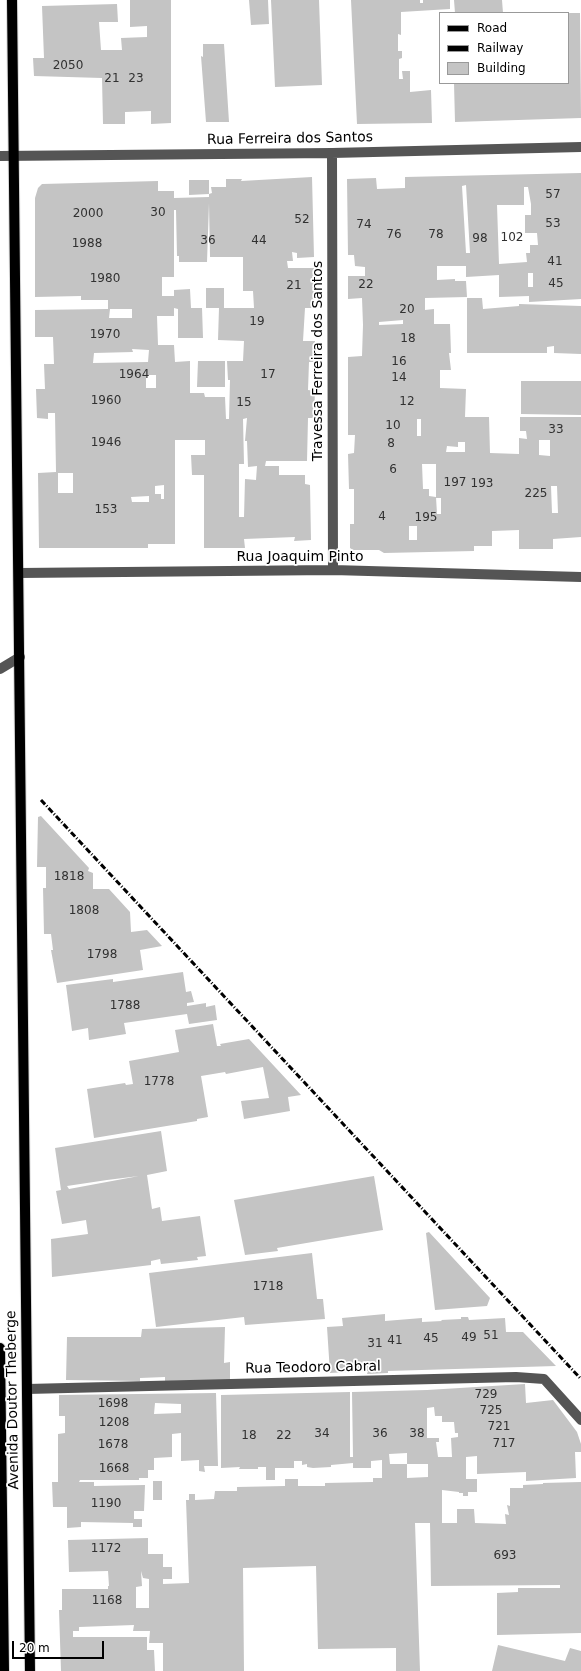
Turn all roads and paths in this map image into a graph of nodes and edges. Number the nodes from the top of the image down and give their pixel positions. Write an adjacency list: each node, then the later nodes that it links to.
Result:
1 (12, 0): 5 (main road, Avenida Doutor Theberge)
2 (581, 147): 3 (street, Rua Ferreira dos Santos)
3 (332, 153): 5 (street, Rua Ferreira dos Santos); 6 (street, Travessa Ferreira dos Santos)
4 (0, 156): 5 (street, Rua Ferreira dos Santos)
5 (14, 156): 7 (main road, Avenida Doutor Theberge)
6 (333, 570): 7 (street, Rua Joaquim Pinto); 8 (street, Rua Joaquim Pinto)
7 (19, 573): 9 (main road, Avenida Doutor Theberge)
8 (581, 576)
9 (20, 657): 10 (street); 13 (main road, Avenida Doutor Theberge)
10 (0, 669)
11 (0, 1348): 12 (main road, Avenida Doutor Theberge)
12 (0, 1383): 15 (main road, Avenida Doutor Theberge)
13 (27, 1389): 14 (street, Rua Teodoro Cabral); 16 (main road, Avenida Doutor Theberge)
14 (581, 1420)
15 (4, 1671)
16 (30, 1671)

